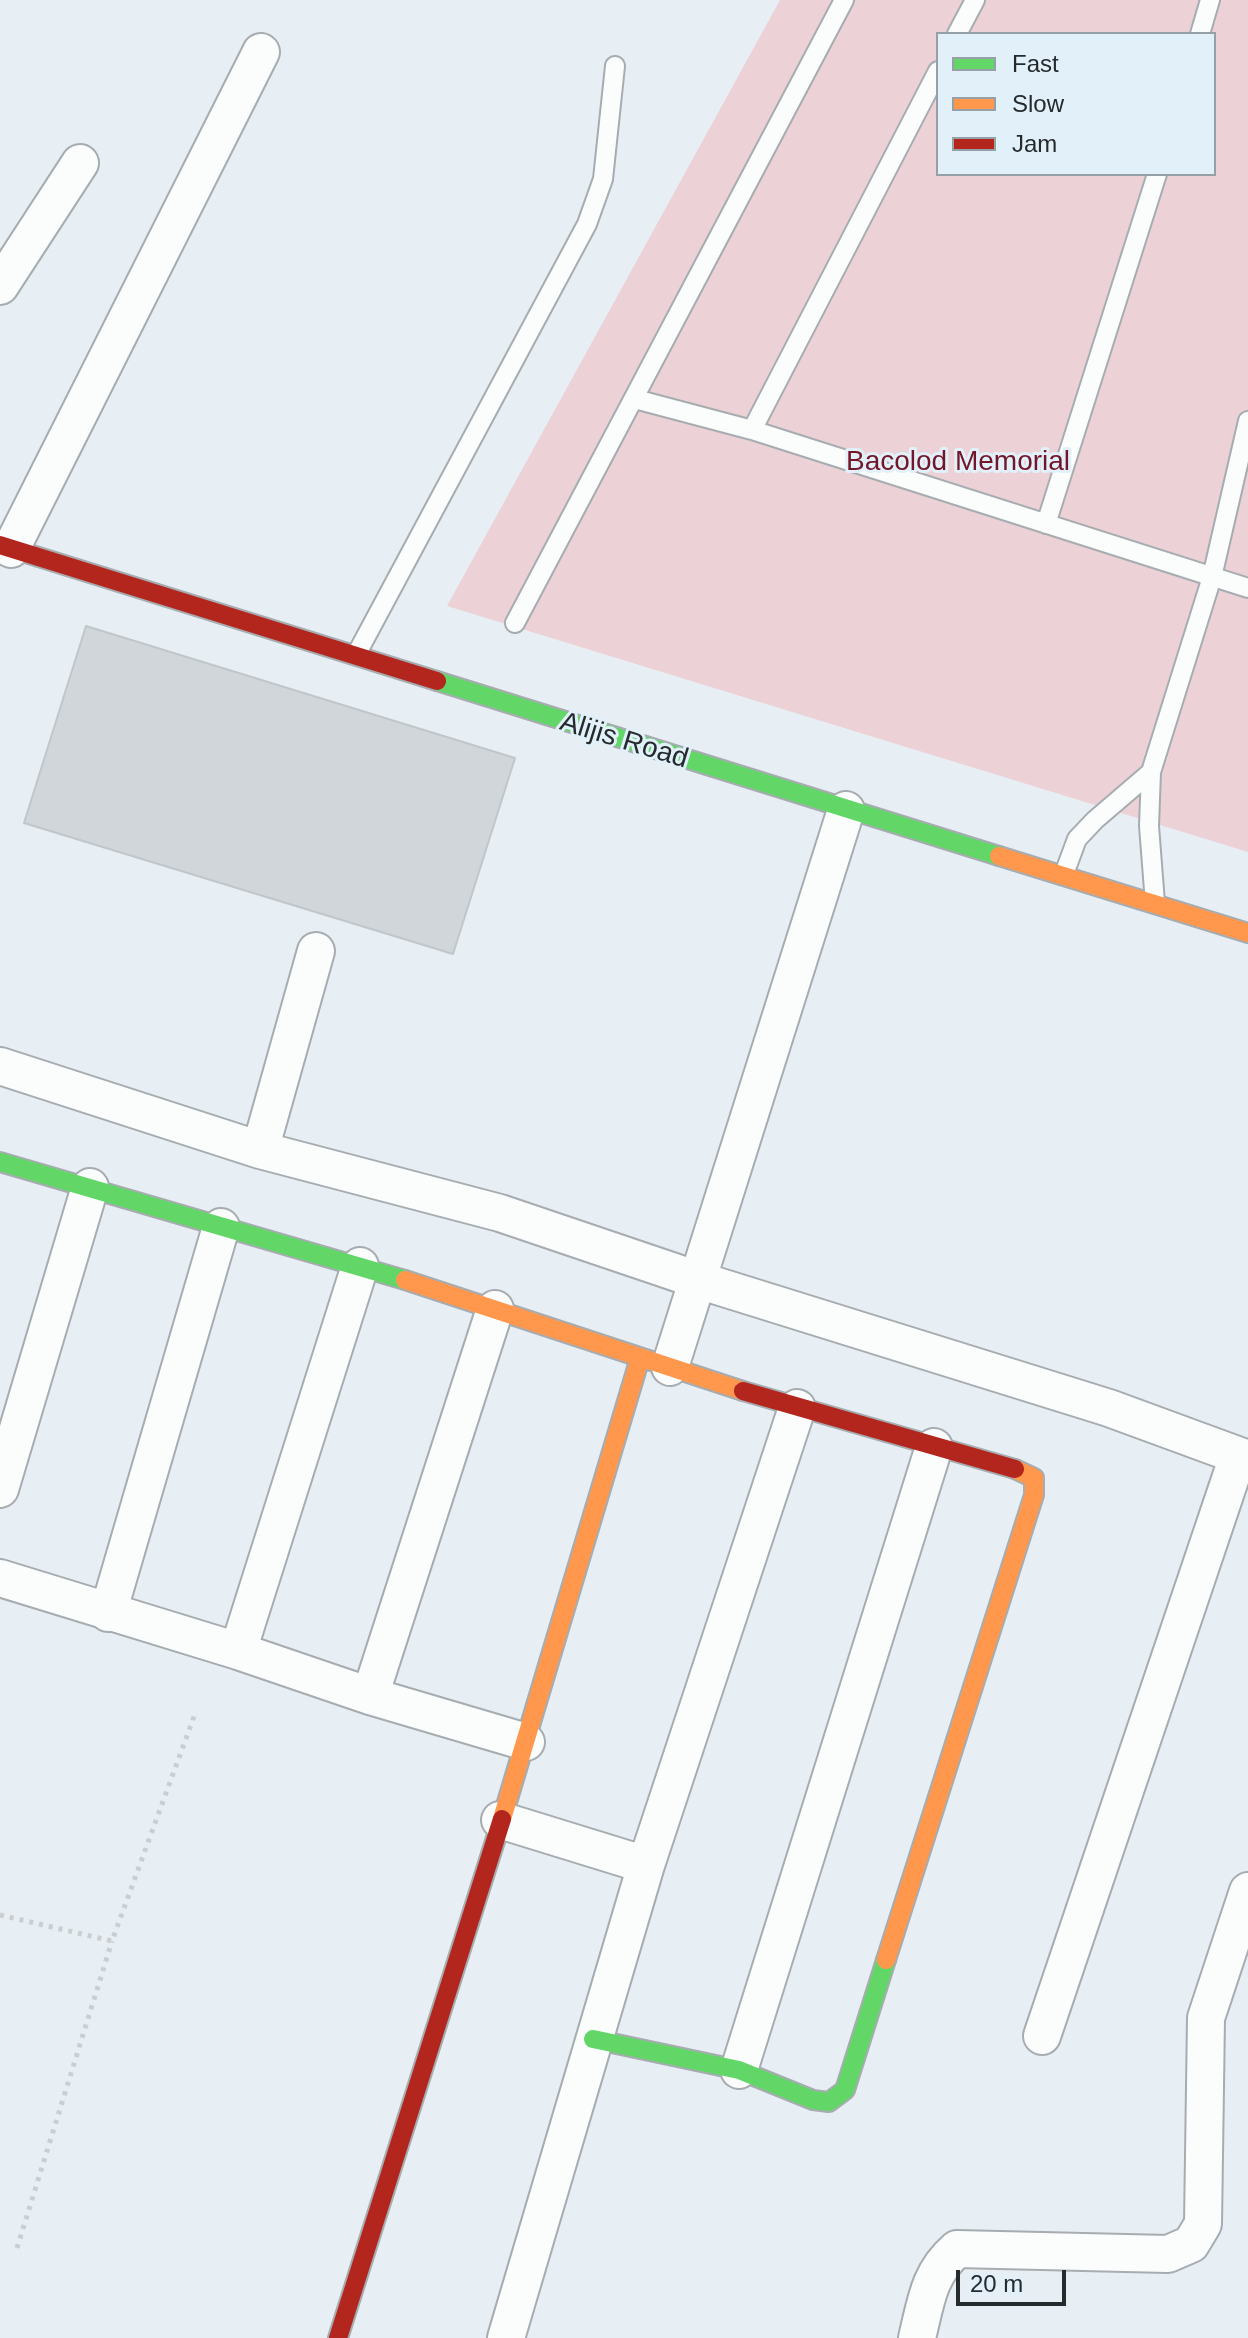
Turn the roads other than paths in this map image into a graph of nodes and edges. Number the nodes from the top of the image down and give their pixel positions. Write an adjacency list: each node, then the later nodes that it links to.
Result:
1 (844, 0): 12 (lane)
2 (975, 0): 4 (lane)
3 (1210, 0): 5 (lane)
4 (958, 32)
5 (1201, 32)
6 (261, 52): 16 (street)
7 (615, 66): 20 (lane)
8 (936, 75): 14 (lane)
9 (80, 163): 11 (street)
10 (1156, 176): 15 (lane)
11 (0, 286)
12 (635, 399): 14 (lane); 19 (lane)
13 (1248, 421): 17 (lane)
14 (752, 430): 15 (lane)
15 (1046, 524): 17 (lane)
16 (5, 547): 20 (street, Alijis Road)
17 (1212, 577): 18 (lane); 21 (lane)
18 (1248, 588)
19 (515, 623)
20 (355, 657): 22 (street, Alijis Road)
21 (1151, 772): 23 (lane); 24 (lane)
22 (846, 810): 23 (street, Alijis Road); 33 (street)
23 (1064, 874): 24 (street, Alijis Road)
24 (1155, 903): 25 (street, Alijis Road)
25 (1248, 933)
26 (316, 951): 28 (street)
27 (0, 1066): 28 (street)
28 (260, 1150): 33 (street)
29 (0, 1162): 30 (street)
30 (90, 1187): 31 (street); 39 (street)
31 (221, 1227): 32 (street); 41 (street)
32 (360, 1266): 34 (street); 42 (street)
33 (698, 1280): 35 (street); 38 (street)
34 (495, 1309): 35 (street); 43 (street)
35 (655, 1362): 36 (street); 44 (street)
36 (797, 1408): 37 (street); 46 (street)
37 (934, 1447): 50 (street); 50 (street)
38 (1243, 1458): 48 (street)
39 (0, 1489)
40 (0, 1578): 41 (street)
41 (108, 1613): 42 (street)
42 (238, 1651): 43 (street)
43 (370, 1696): 44 (street)
44 (526, 1742): 45 (street)
45 (500, 1820): 46 (street); 51 (street)
46 (646, 1865): 49 (street)
47 (1248, 1891): 53 (street)
48 (1042, 2036)
49 (593, 2039): 50 (street); 52 (street)
50 (739, 2070)
51 (338, 2338)
52 (506, 2338)
53 (917, 2338)

